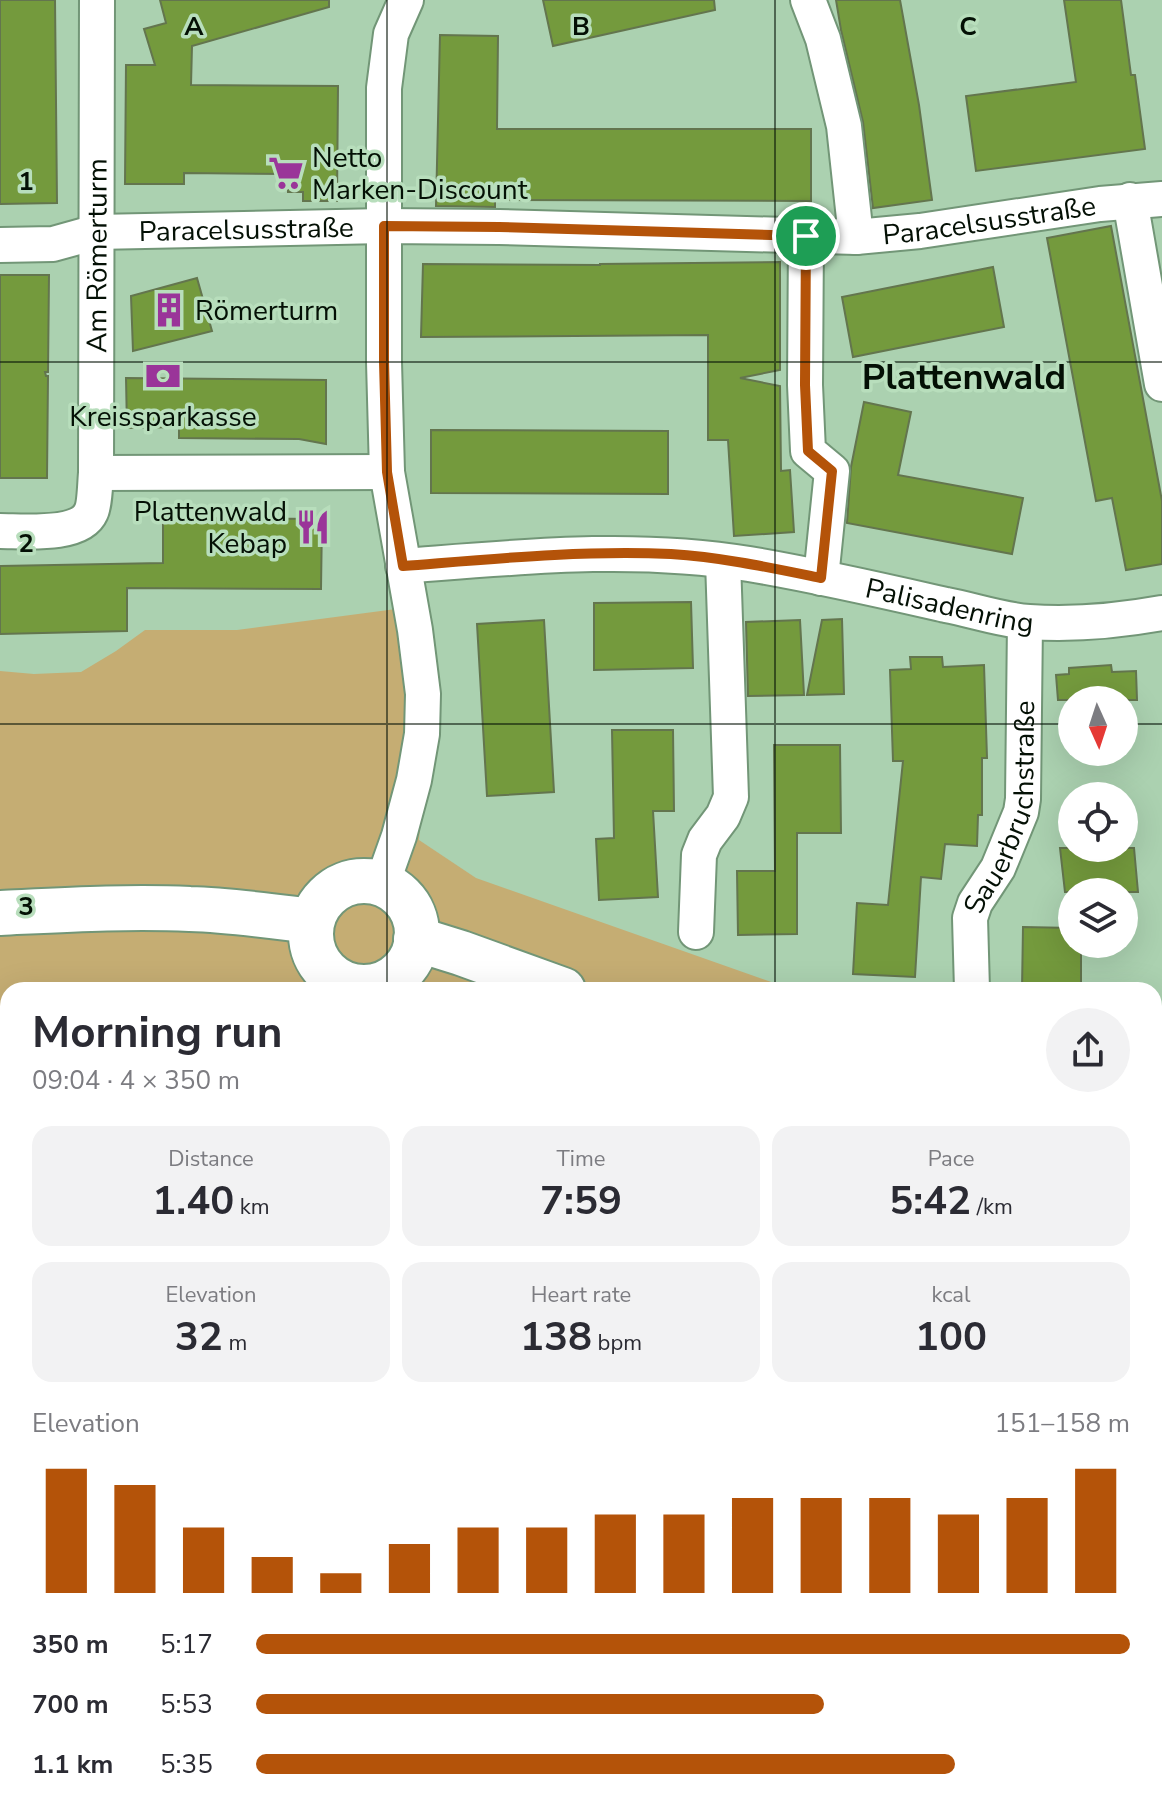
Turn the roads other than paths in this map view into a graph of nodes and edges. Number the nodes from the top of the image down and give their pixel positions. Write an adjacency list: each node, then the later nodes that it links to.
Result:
1 (97, 0): 6 (street, Am Römerturm)
2 (406, 0): 5 (street)
3 (808, 0): 8 (street)
4 (1146, 200): 8 (street, Paracelsusstraße); 10 (street)
5 (384, 226): 6 (street, Paracelsusstraße); 7 (street, Paracelsusstraße); 11 (street)
6 (96, 232): 9 (street, Paracelsusstraße); 12 (street, Am Römerturm)
7 (806, 236): 8 (street, Paracelsusstraße); 16 (street)
8 (856, 237)
9 (0, 245)
10 (1162, 384)
11 (387, 472): 12 (street); 15 (street)
12 (96, 473): 13 (street, Am Römerturm)
13 (0, 531)
14 (723, 561): 15 (street, Palisadenring); 16 (street, Palisadenring); 22 (street)
15 (403, 566): 19 (street)
16 (821, 578): 18 (street, Palisadenring)
17 (1162, 613): 18 (street, Palisadenring)
18 (1025, 622): 27 (street, Sauerbruchstraße)
19 (382, 884): 21 (street); 23 (street)
20 (0, 913): 21 (street)
21 (311, 921): 24 (street)
22 (696, 932)
23 (416, 939): 25 (street); 26 (street)
24 (340, 982)
25 (388, 982)
26 (541, 982)
27 (972, 982)

